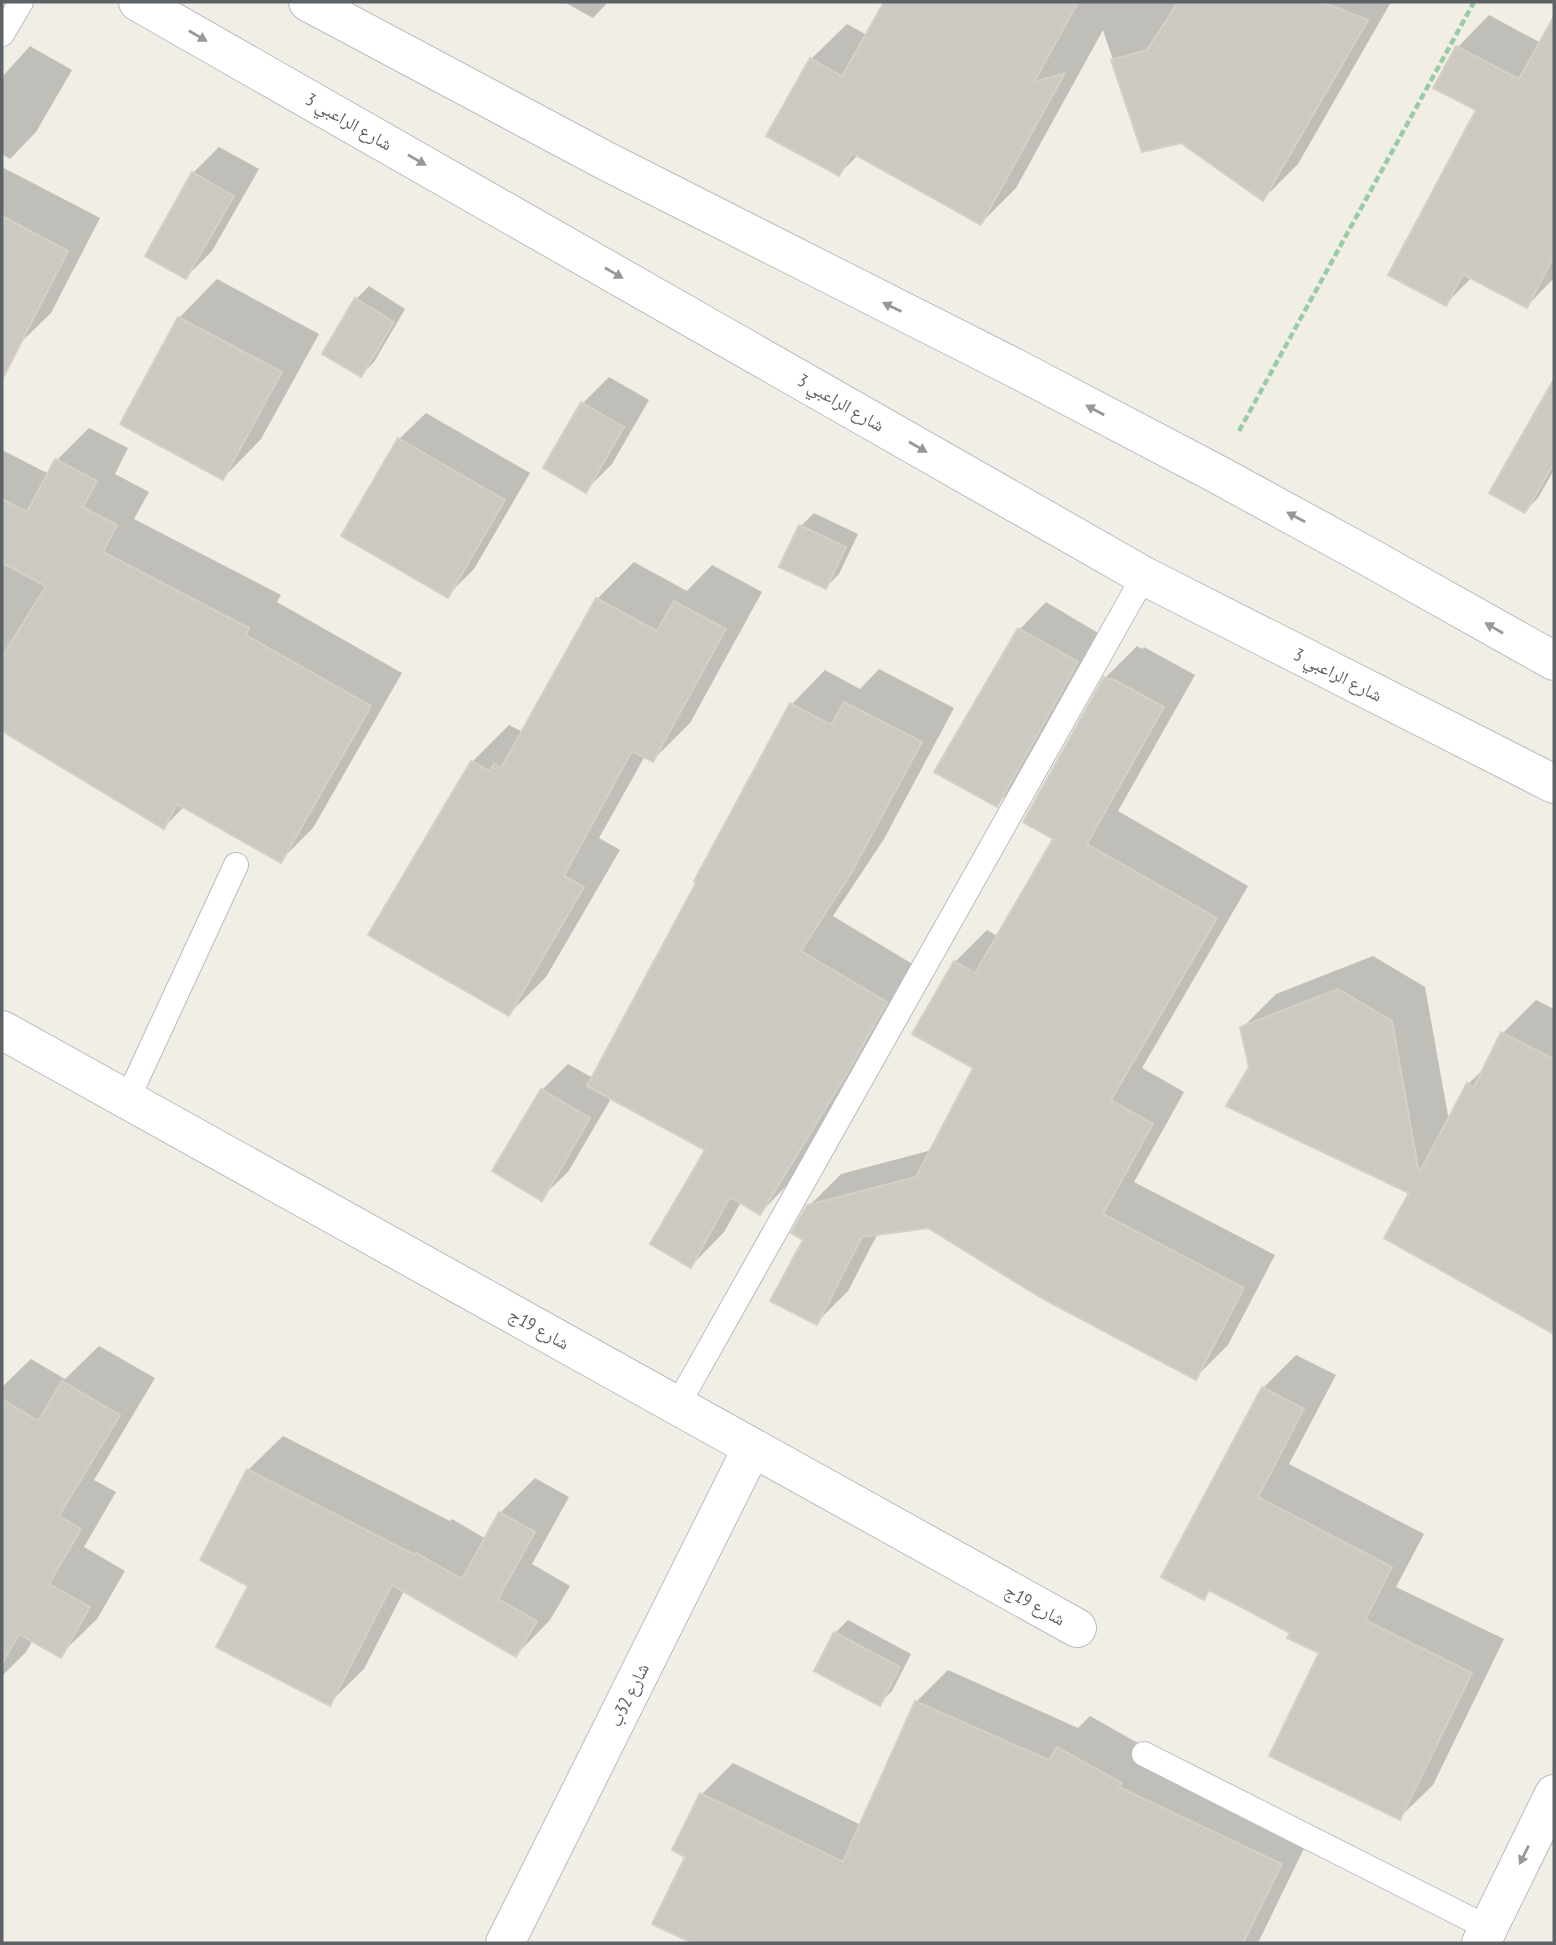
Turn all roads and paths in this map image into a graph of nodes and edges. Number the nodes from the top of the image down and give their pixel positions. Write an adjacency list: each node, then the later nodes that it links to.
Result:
1 (21, 2): 5 (lane)
2 (138, 2): 7 (street, شارع الراعبي 3, one-way to 7)
3 (308, 2): 6 (street, one-way to 3)
4 (1474, 2): 6 (path)
5 (2, 34)
6 (1215, 473): 8 (street, one-way to 6)
7 (1144, 576): 9 (street, شارع الراعبي 3); 13 (lane)
8 (1554, 661)
9 (1554, 785)
10 (236, 866): 12 (lane)
11 (2, 1030): 12 (street, شارع 19ج)
12 (127, 1100): 13 (street, شارع 19ج)
13 (677, 1406): 14 (street, شارع 19ج)
14 (752, 1448): 15 (street, شارع 19ج); 19 (street, شارع 32ب)
15 (1077, 1628)
16 (1144, 1754): 18 (lane)
17 (1554, 1794): 18 (street, one-way to 18)
18 (1484, 1936)
19 (505, 1943)

